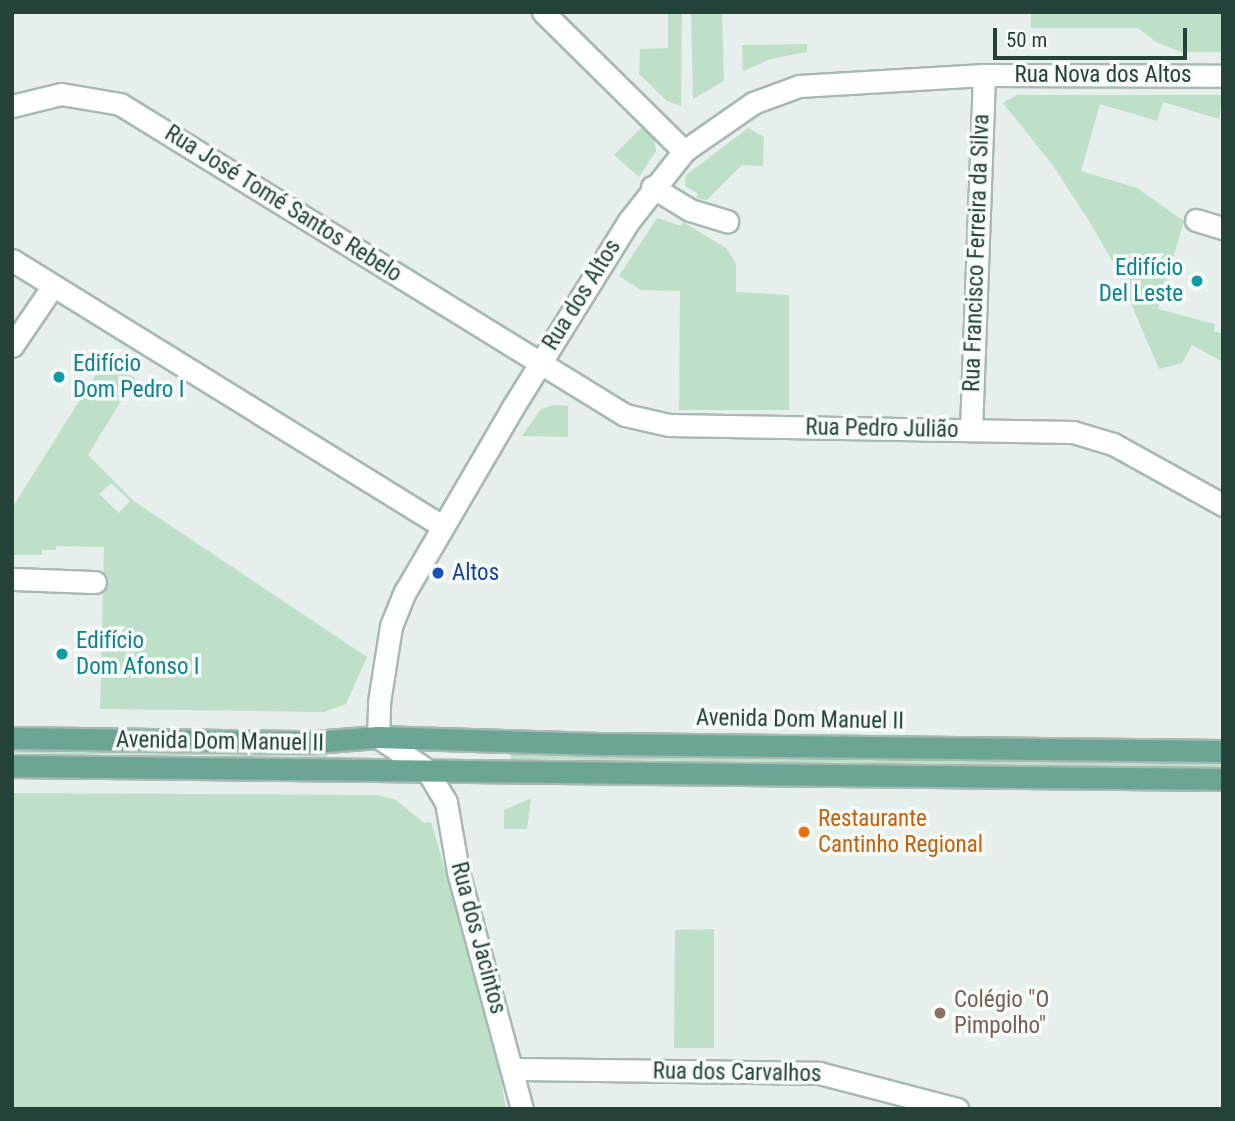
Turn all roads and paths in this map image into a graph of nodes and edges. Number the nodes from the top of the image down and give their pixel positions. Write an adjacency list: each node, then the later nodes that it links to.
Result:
1 (543, 12): 5 (street)
2 (984, 75): 3 (street, Rua Nova dos Altos); 5 (street, Rua dos Altos); 14 (street, Rua Francisco Ferreira da Silva)
3 (1223, 76)
4 (12, 106): 13 (street, Rua José Tomé Santos Rebelo)
5 (684, 151): 6 (street, Rua dos Altos)
6 (652, 187): 8 (street); 13 (street, Rua dos Altos)
7 (1196, 220): 9 (street)
8 (727, 221)
9 (1223, 228)
10 (12, 260): 11 (street)
11 (53, 286): 12 (street); 16 (street)
12 (12, 346)
13 (539, 363): 14 (street, Rua Pedro Julião); 16 (street, Rua dos Altos)
14 (971, 430): 15 (street, Rua Pedro Julião)
15 (1223, 505)
16 (442, 526): 19 (street, Rua dos Altos)
17 (12, 579): 18 (street)
18 (95, 582)
19 (378, 737): 20 (main road, Avenida Dom Manuel II); 21 (main road, Avenida Dom Manuel II); 23 (street)
20 (12, 738)
21 (1223, 751)
22 (12, 766): 23 (main road, Avenida Dom Manuel II)
23 (427, 770): 24 (main road, Avenida Dom Manuel II); 25 (street, Rua dos Jacintos)
24 (1223, 779)
25 (512, 1069): 26 (street, Rua dos Jacintos); 27 (street, Rua dos Carvalhos)
26 (522, 1109)
27 (957, 1109)

